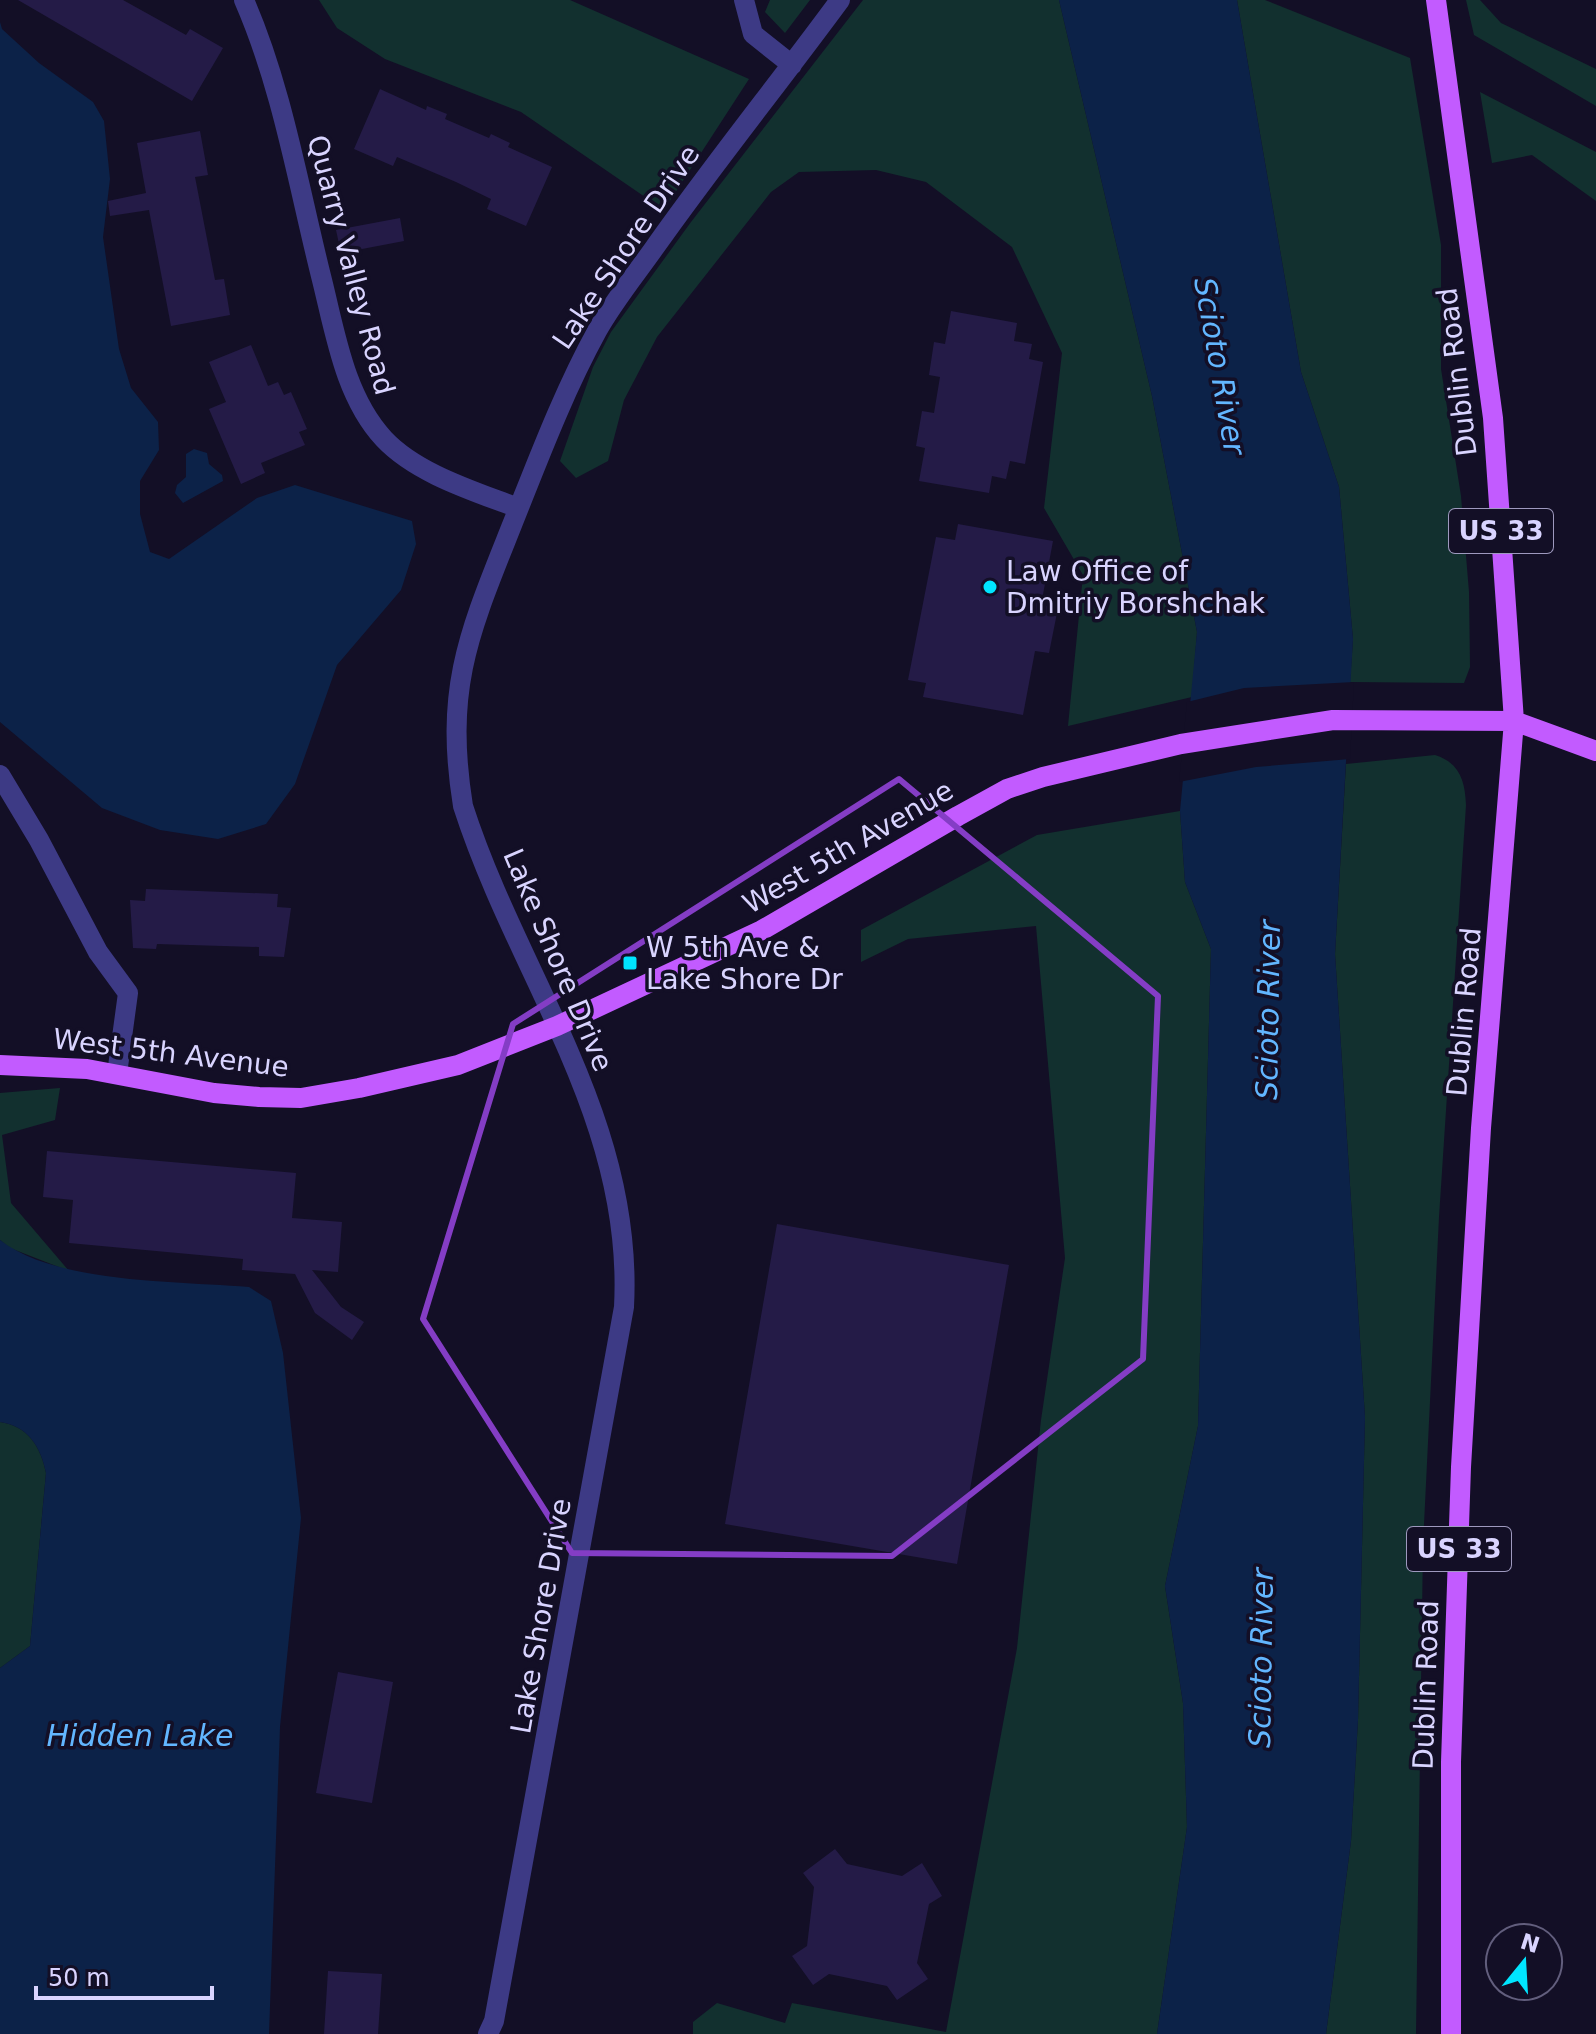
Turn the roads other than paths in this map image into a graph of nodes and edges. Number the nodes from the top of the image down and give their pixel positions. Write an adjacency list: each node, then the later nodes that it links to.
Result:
1 (244, 0): 6 (street, Quarry Valley Road)
2 (744, 0): 5 (street)
3 (840, 0): 5 (street, Lake Shore Drive)
4 (1436, 0): 7 (main road, Dublin Road / US 33)
5 (792, 65): 6 (street, Lake Shore Drive)
6 (518, 508): 10 (street, Lake Shore Drive)
7 (1514, 721): 8 (main road, West 5th Avenue); 10 (main road, West 5th Avenue); 14 (main road, Dublin Road / US 33)
8 (1596, 751)
9 (0, 775): 12 (street)
10 (557, 1026): 12 (main road, West 5th Avenue); 13 (street, Lake Shore Drive)
11 (0, 1065): 12 (main road, West 5th Avenue)
12 (117, 1074)
13 (488, 2034)
14 (1451, 2034)

